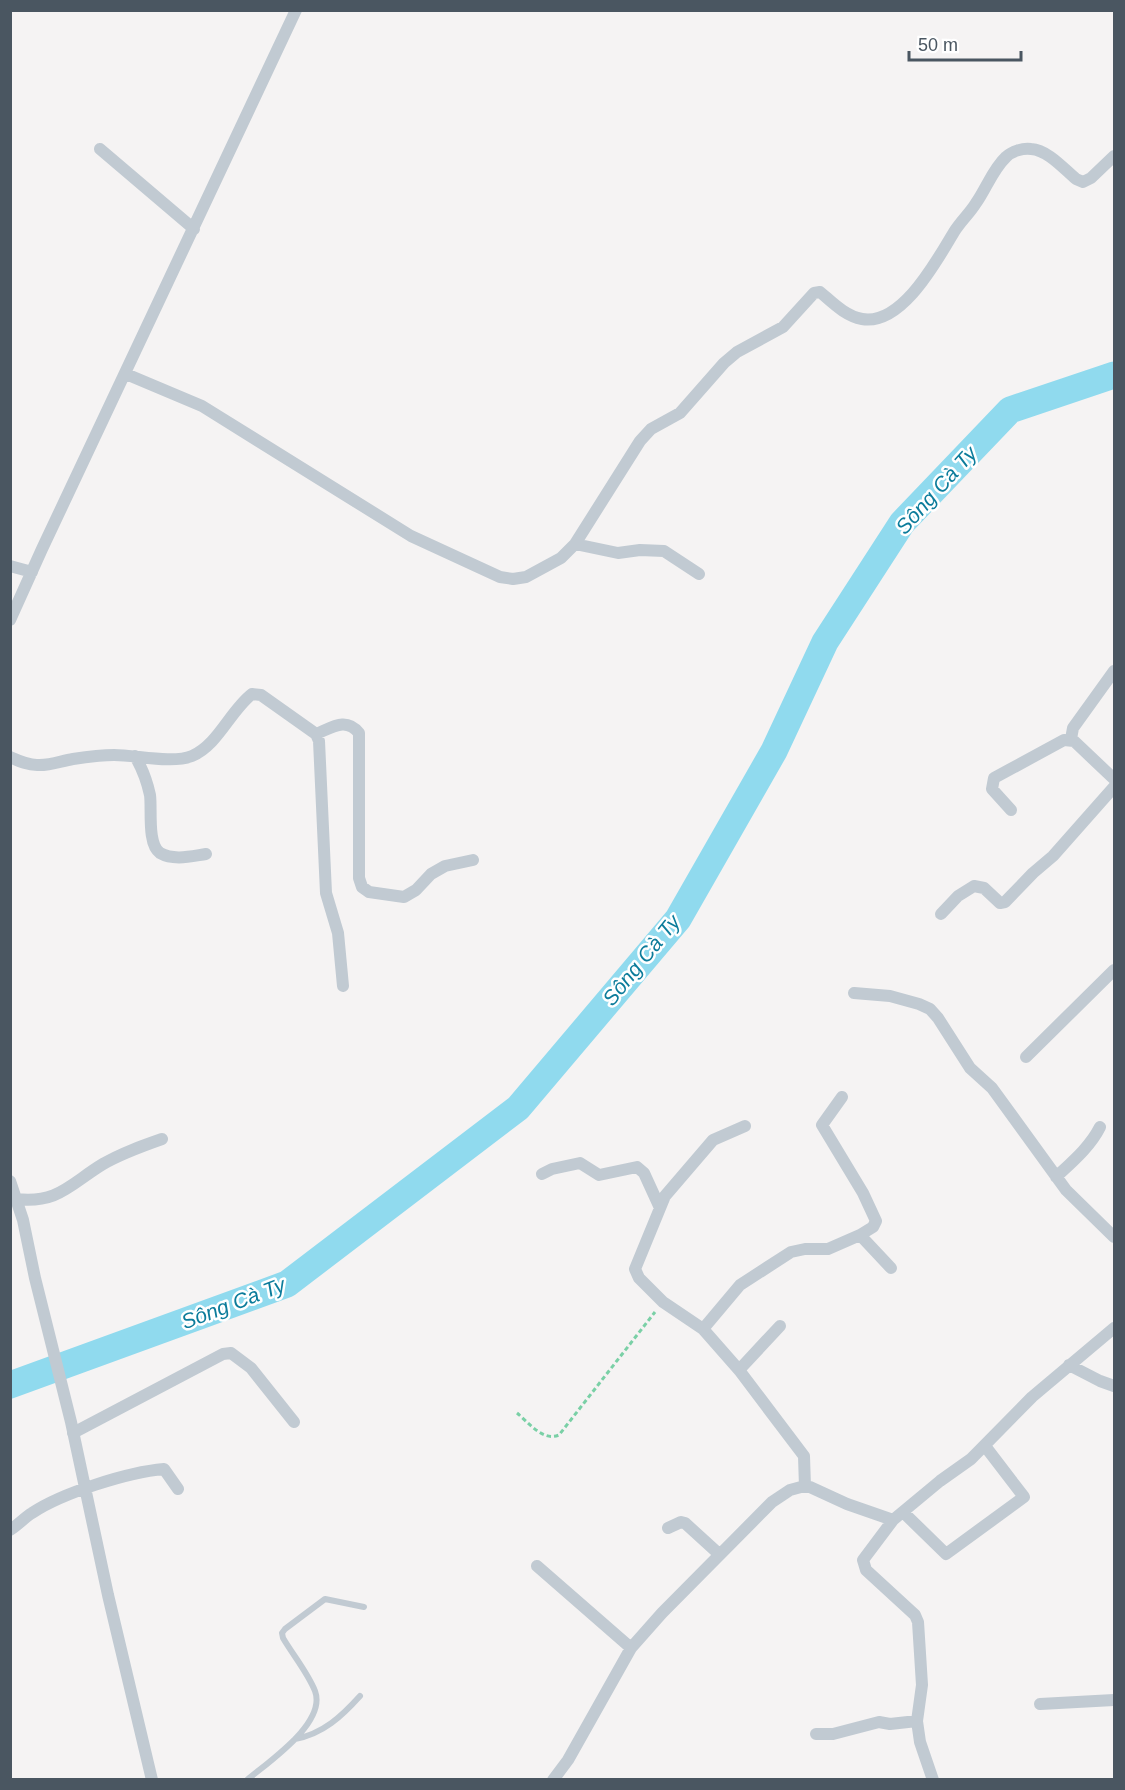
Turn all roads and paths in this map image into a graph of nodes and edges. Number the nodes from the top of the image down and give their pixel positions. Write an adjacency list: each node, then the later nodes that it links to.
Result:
1 (296, 10): 4 (street)
2 (100, 149): 4 (street)
3 (1114, 156): 6 (street)
4 (194, 229): 5 (street)
5 (126, 374): 6 (street); 8 (street)
6 (576, 544): 9 (street)
7 (10, 566): 8 (street)
8 (32, 572): 10 (street)
9 (699, 574)
10 (10, 620)
11 (1114, 671): 13 (street)
12 (316, 734): 14 (street); 20 (street); 23 (street)
13 (1071, 739): 16 (street); 18 (street)
14 (135, 756): 15 (street); 19 (street)
15 (10, 757)
16 (1114, 779)
17 (1114, 787): 21 (street)
18 (1011, 810)
19 (206, 854)
20 (473, 860)
21 (941, 914)
22 (1114, 970): 25 (street)
23 (343, 986)
24 (854, 993): 31 (street)
25 (1026, 1057)
26 (842, 1096): 35 (street)
27 (746, 1126): 34 (street)
28 (1100, 1127): 31 (street)
29 (162, 1139): 33 (street)
30 (542, 1174): 34 (street)
31 (1056, 1177): 36 (street)
32 (10, 1181): 33 (street)
33 (14, 1198): 47 (street)
34 (660, 1208): 38 (street)
35 (860, 1235): 37 (street); 41 (street)
36 (1114, 1237)
37 (891, 1268)
38 (663, 1302): 41 (street); 45 (path)
39 (780, 1326): 43 (street)
40 (1114, 1328): 42 (street)
41 (703, 1329): 43 (street)
42 (1069, 1365): 44 (street); 48 (street)
43 (739, 1370): 49 (street)
44 (1114, 1386)
45 (516, 1413)
46 (294, 1422): 47 (street)
47 (72, 1428): 50 (street)
48 (985, 1446): 52 (street); 52 (street)
49 (805, 1487): 53 (street); 56 (street)
50 (86, 1489): 51 (street); 55 (street); 66 (street)
51 (178, 1489)
52 (903, 1512): 53 (street)
53 (893, 1520): 63 (street)
54 (668, 1528): 56 (street)
55 (10, 1530)
56 (719, 1554): 59 (street)
57 (537, 1566): 59 (street)
58 (364, 1607): 65 (lane)
59 (632, 1648): 68 (street)
60 (360, 1695): 65 (lane)
61 (1114, 1700): 62 (street)
62 (1040, 1704)
63 (917, 1721): 64 (street); 69 (street)
64 (816, 1734)
65 (294, 1739): 67 (lane)
66 (152, 1779)
67 (247, 1779)
68 (553, 1779)
69 (933, 1779)

